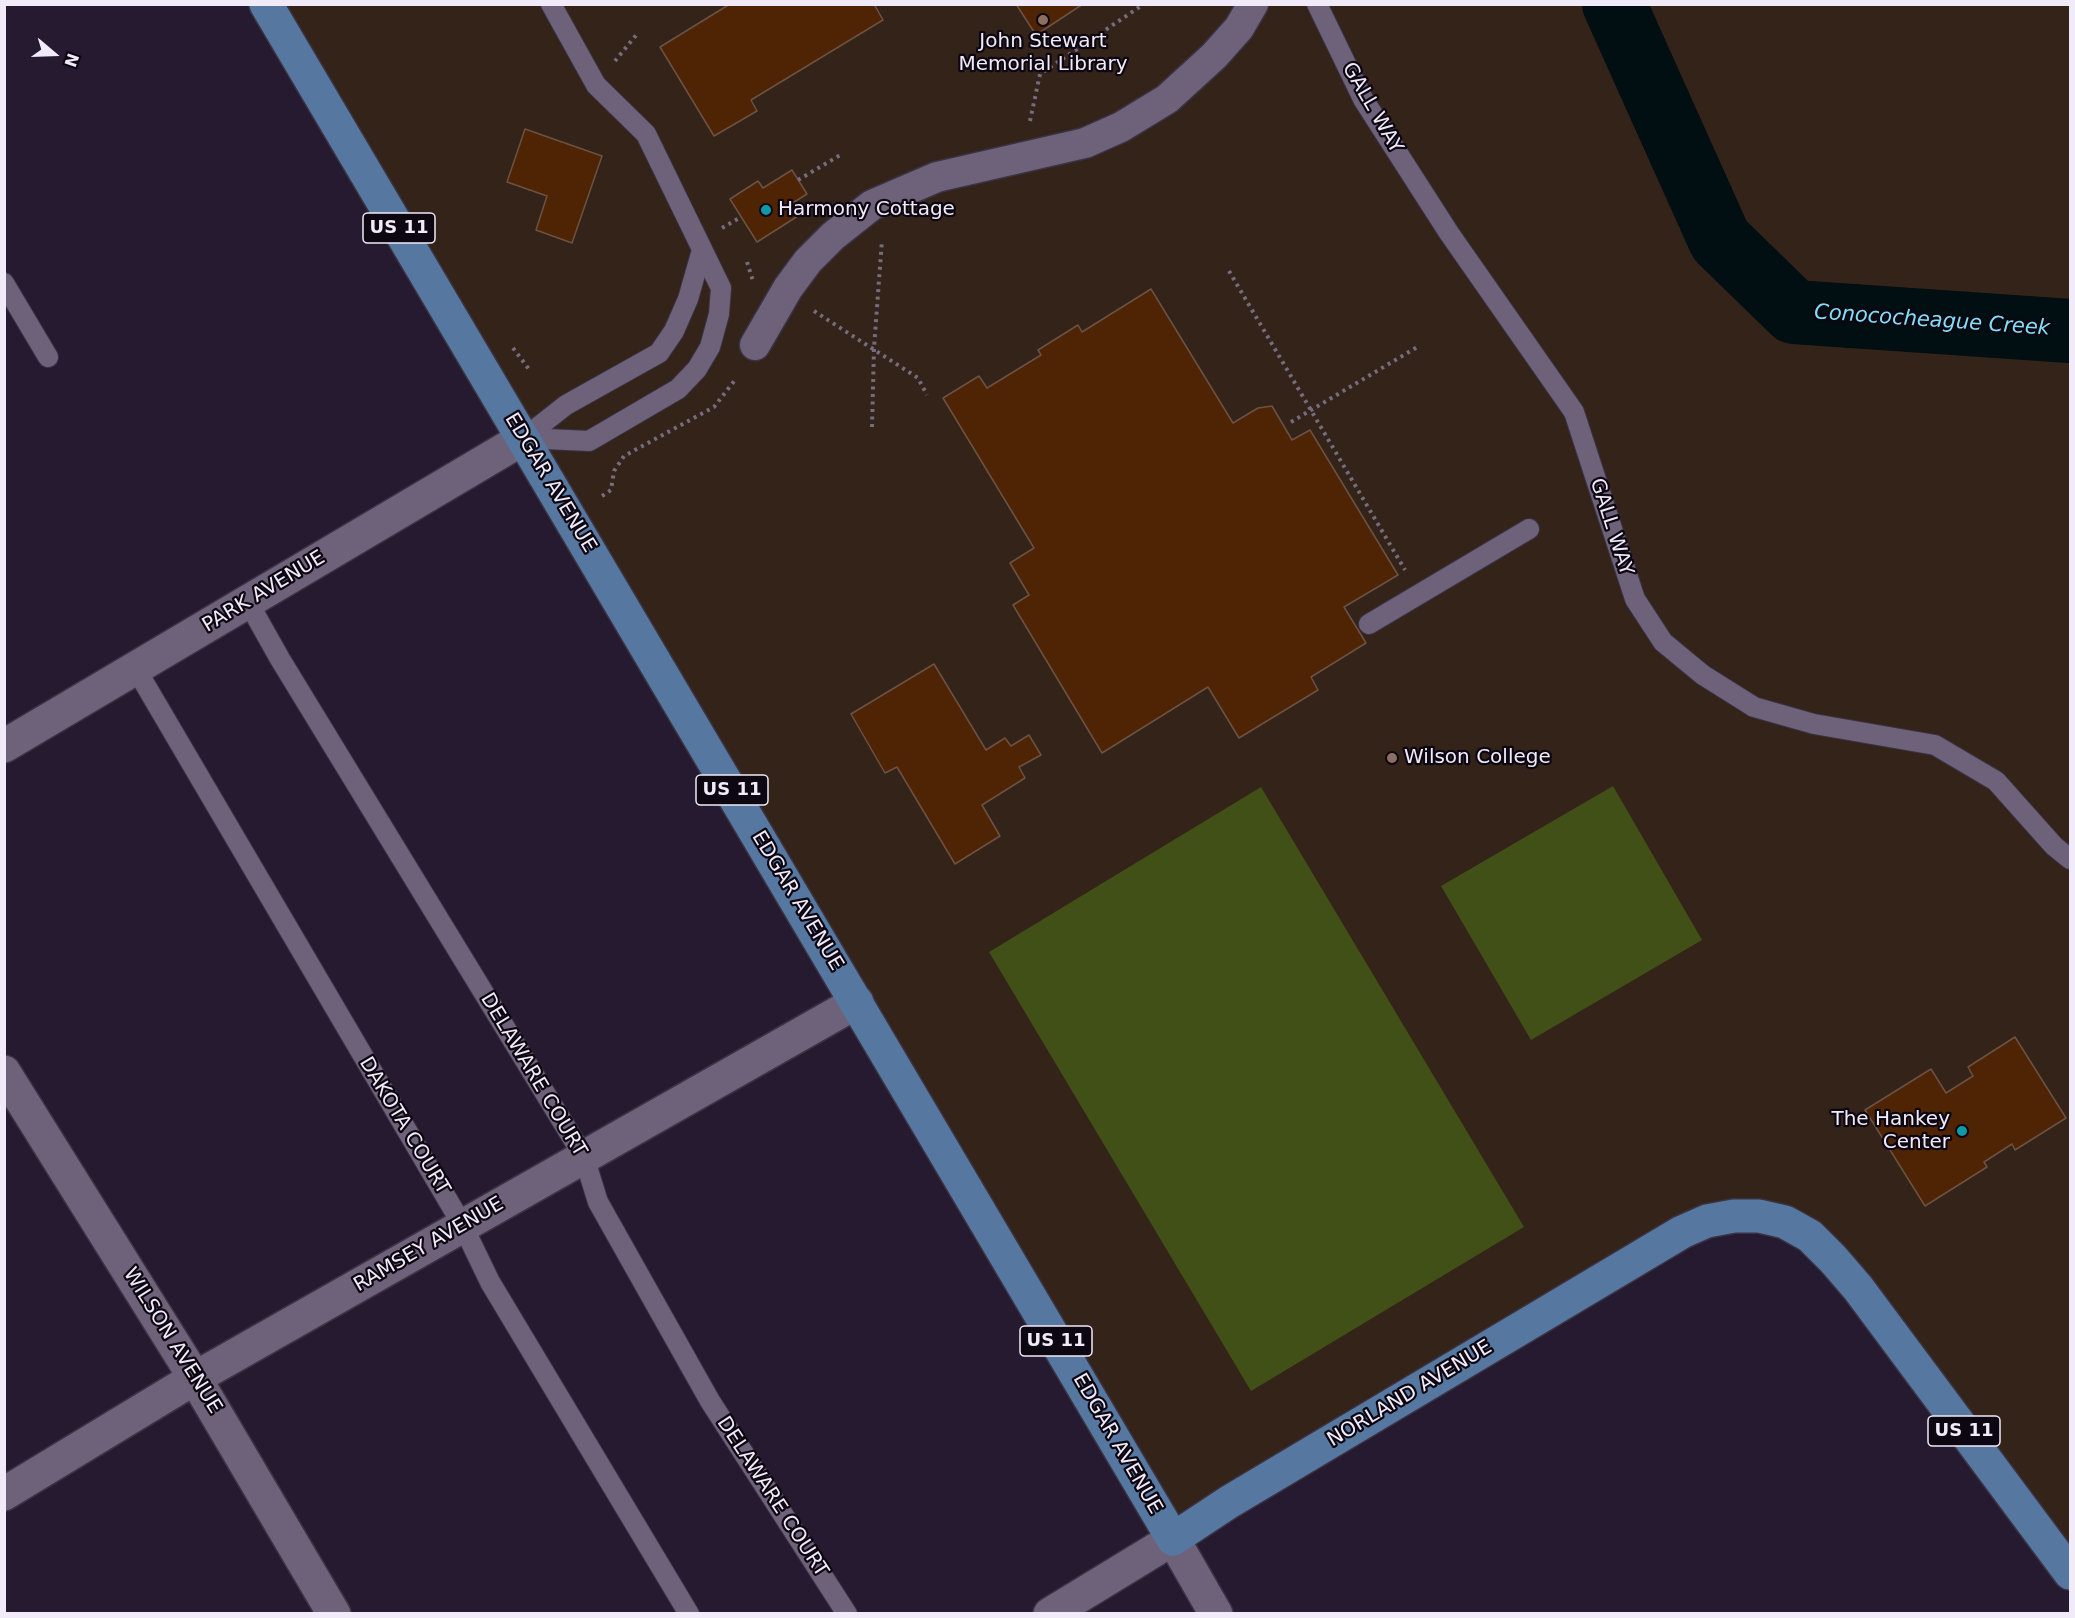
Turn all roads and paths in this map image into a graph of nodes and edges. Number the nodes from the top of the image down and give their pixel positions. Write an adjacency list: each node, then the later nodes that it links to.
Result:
1 (267, 4): 25 (main road, EDGAR AVENUE / US 11)
2 (550, 4): 12 (lane)
3 (1144, 4): 7 (path)
4 (1253, 4): 7 (street)
5 (1317, 4): 33 (lane, GALL WAY)
6 (842, 154): 8 (path)
7 (1023, 157): 16 (street)
8 (798, 180)
9 (741, 217): 10 (path)
10 (721, 229)
11 (883, 230): 18 (path)
12 (702, 250): 25 (lane); 25 (lane)
13 (1229, 271): 22 (path)
14 (4, 284): 19 (lane)
15 (813, 310): 18 (path)
16 (755, 345)
17 (1419, 346): 22 (path)
18 (873, 348): 21 (path); 24 (path)
19 (48, 357)
20 (735, 380): 26 (path)
21 (927, 395)
22 (1311, 410): 23 (path); 28 (path)
23 (1291, 422)
24 (872, 427)
25 (524, 438): 29 (street, PARK AVENUE); 34 (main road, EDGAR AVENUE / US 11)
26 (602, 496)
27 (1529, 529): 28 (lane)
28 (1419, 594): 30 (lane)
29 (248, 602): 31 (street, PARK AVENUE); 36 (lane, DELAWARE COURT)
30 (1369, 624)
31 (136, 669): 32 (street, PARK AVENUE); 37 (lane, DAKOTA COURT)
32 (4, 746)
33 (2070, 859)
34 (857, 1002): 36 (street, RAMSEY AVENUE); 40 (main road, EDGAR AVENUE / US 11)
35 (4, 1072): 38 (street, WILSON AVENUE)
36 (584, 1157): 37 (street, RAMSEY AVENUE); 44 (lane, DELAWARE COURT)
37 (463, 1226): 38 (street, RAMSEY AVENUE); 43 (lane, DAKOTA COURT)
38 (195, 1378): 39 (street, RAMSEY AVENUE); 42 (street, WILSON AVENUE)
39 (4, 1494)
40 (1173, 1539): 41 (main road, NORLAND AVENUE / US 11); 45 (street, NORLAND AVENUE); 46 (street, EDGAR AVENUE)
41 (2070, 1573)
42 (334, 1614)
43 (688, 1614)
44 (847, 1614)
45 (1050, 1614)
46 (1216, 1614)

